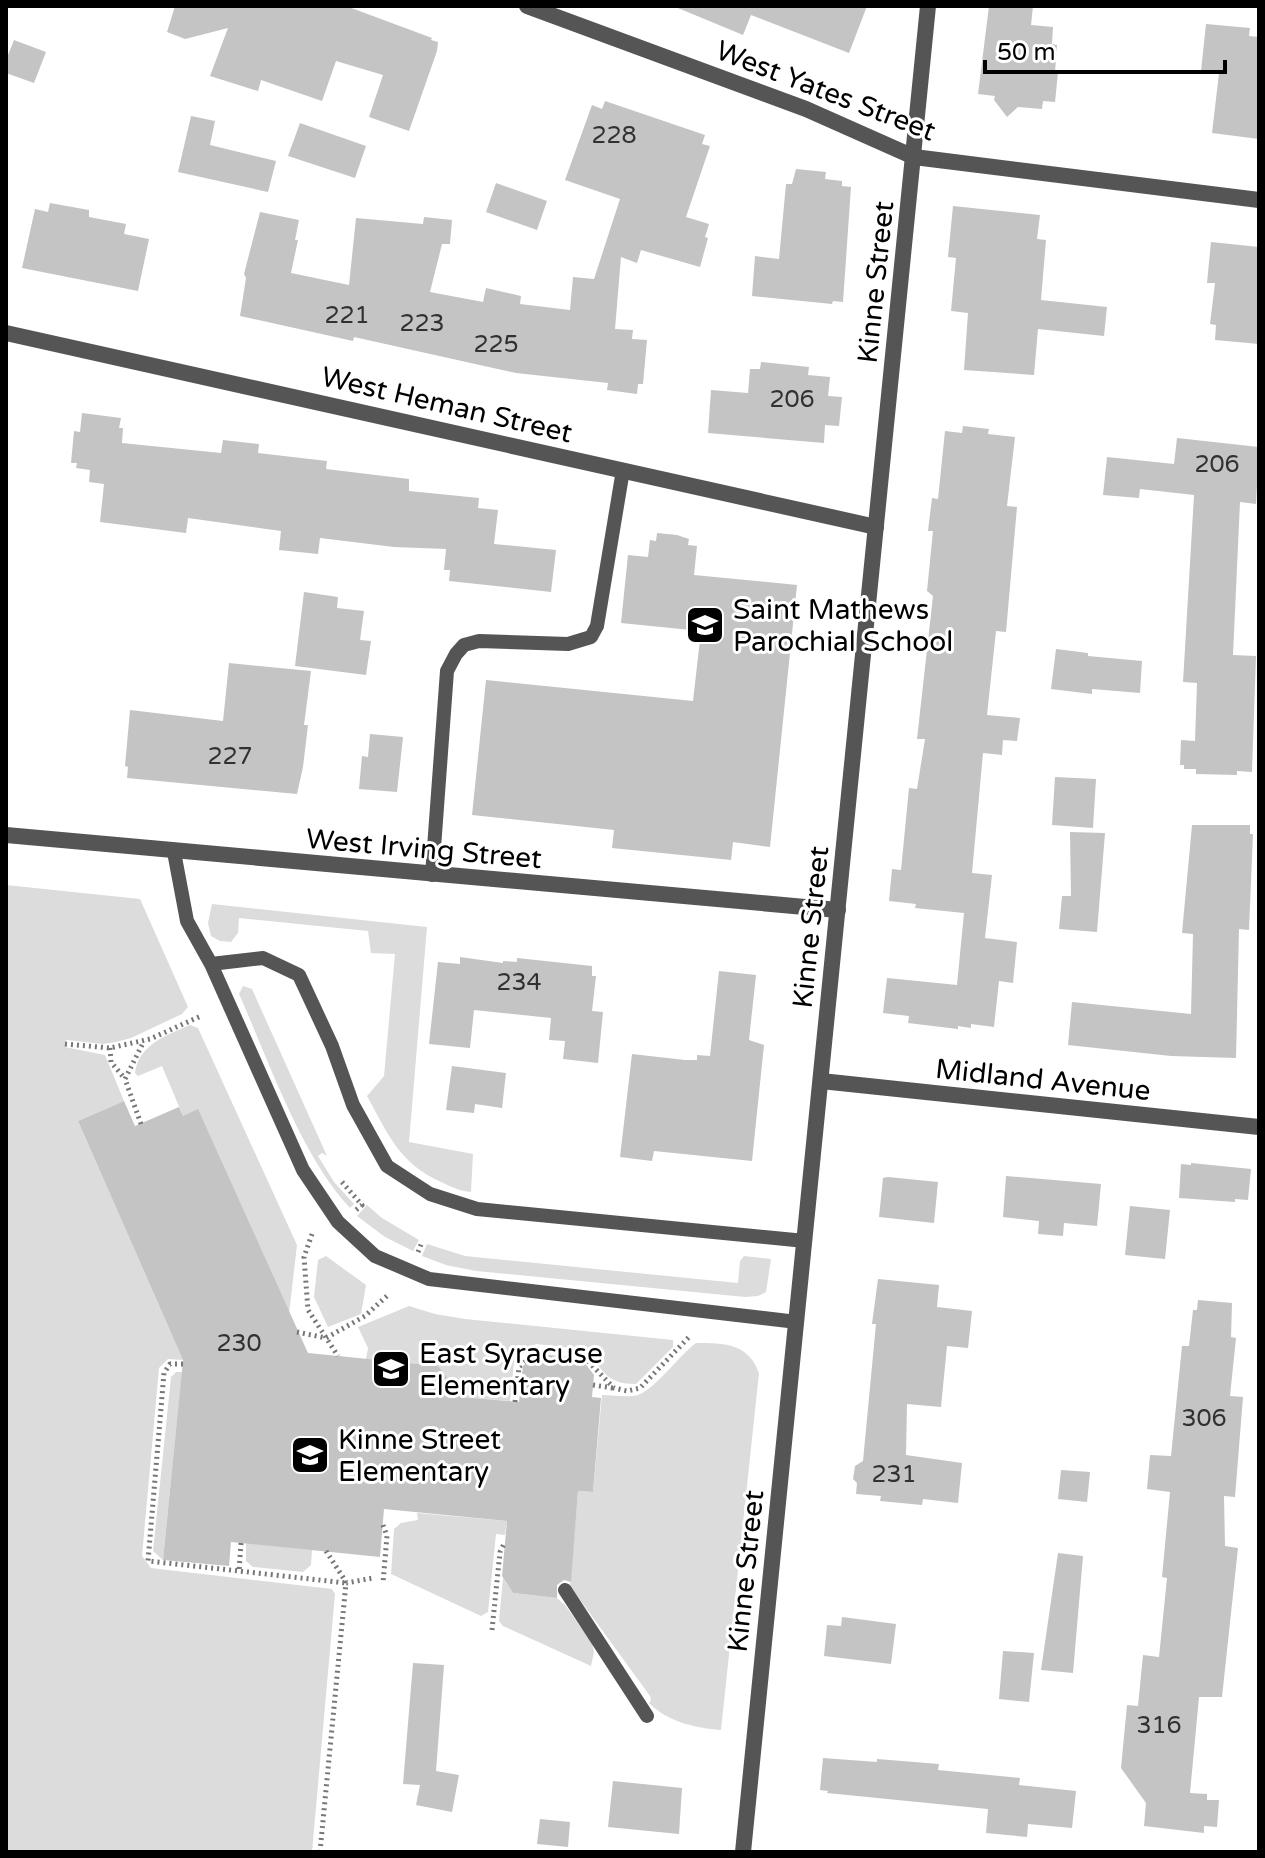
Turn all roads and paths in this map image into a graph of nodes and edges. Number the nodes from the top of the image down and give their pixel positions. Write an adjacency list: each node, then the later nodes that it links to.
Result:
1 (527, 6): 3 (street, West Yates Street)
2 (928, 6): 3 (street, Kinne Street)
3 (914, 157): 4 (street, West Yates Street); 7 (street, Kinne Street)
4 (1259, 200)
5 (6, 333): 6 (street, West Heman Street)
6 (623, 470): 7 (street, West Heman Street); 10 (lane)
7 (876, 527): 11 (street, Kinne Street)
8 (6, 835): 9 (street, West Irving Street)
9 (174, 852): 10 (street, West Irving Street); 12 (lane)
10 (432, 875): 11 (street, West Irving Street)
11 (838, 910): 18 (street, Kinne Street)
12 (211, 964): 22 (lane); 24 (lane)
13 (201, 1016): 14 (path)
14 (144, 1040): 16 (path); 17 (path)
15 (65, 1044): 16 (path)
16 (110, 1048): 17 (path)
17 (125, 1079): 19 (path)
18 (821, 1081): 20 (street, Midland Avenue); 22 (street, Kinne Street)
19 (141, 1124)
20 (1259, 1127)
21 (312, 1234): 27 (path)
22 (805, 1241): 24 (street, Kinne Street)
23 (389, 1294): 27 (path)
24 (797, 1322): 45 (street, Kinne Street)
25 (297, 1332): 27 (path)
26 (689, 1337): 31 (path)
27 (326, 1338): 28 (path)
28 (338, 1356)
29 (183, 1364): 37 (path)
30 (593, 1385): 31 (path)
31 (614, 1388): 32 (path)
32 (515, 1402)
33 (383, 1525): 40 (path)
34 (505, 1542): 42 (path)
35 (241, 1543): 37 (path)
36 (326, 1551): 39 (path)
37 (239, 1571): 39 (path)
38 (373, 1578): 39 (path)
39 (346, 1583): 44 (path)
40 (383, 1583)
41 (565, 1590): 43 (lane)
42 (492, 1630)
43 (647, 1716)
44 (320, 1852)
45 (743, 1852)

